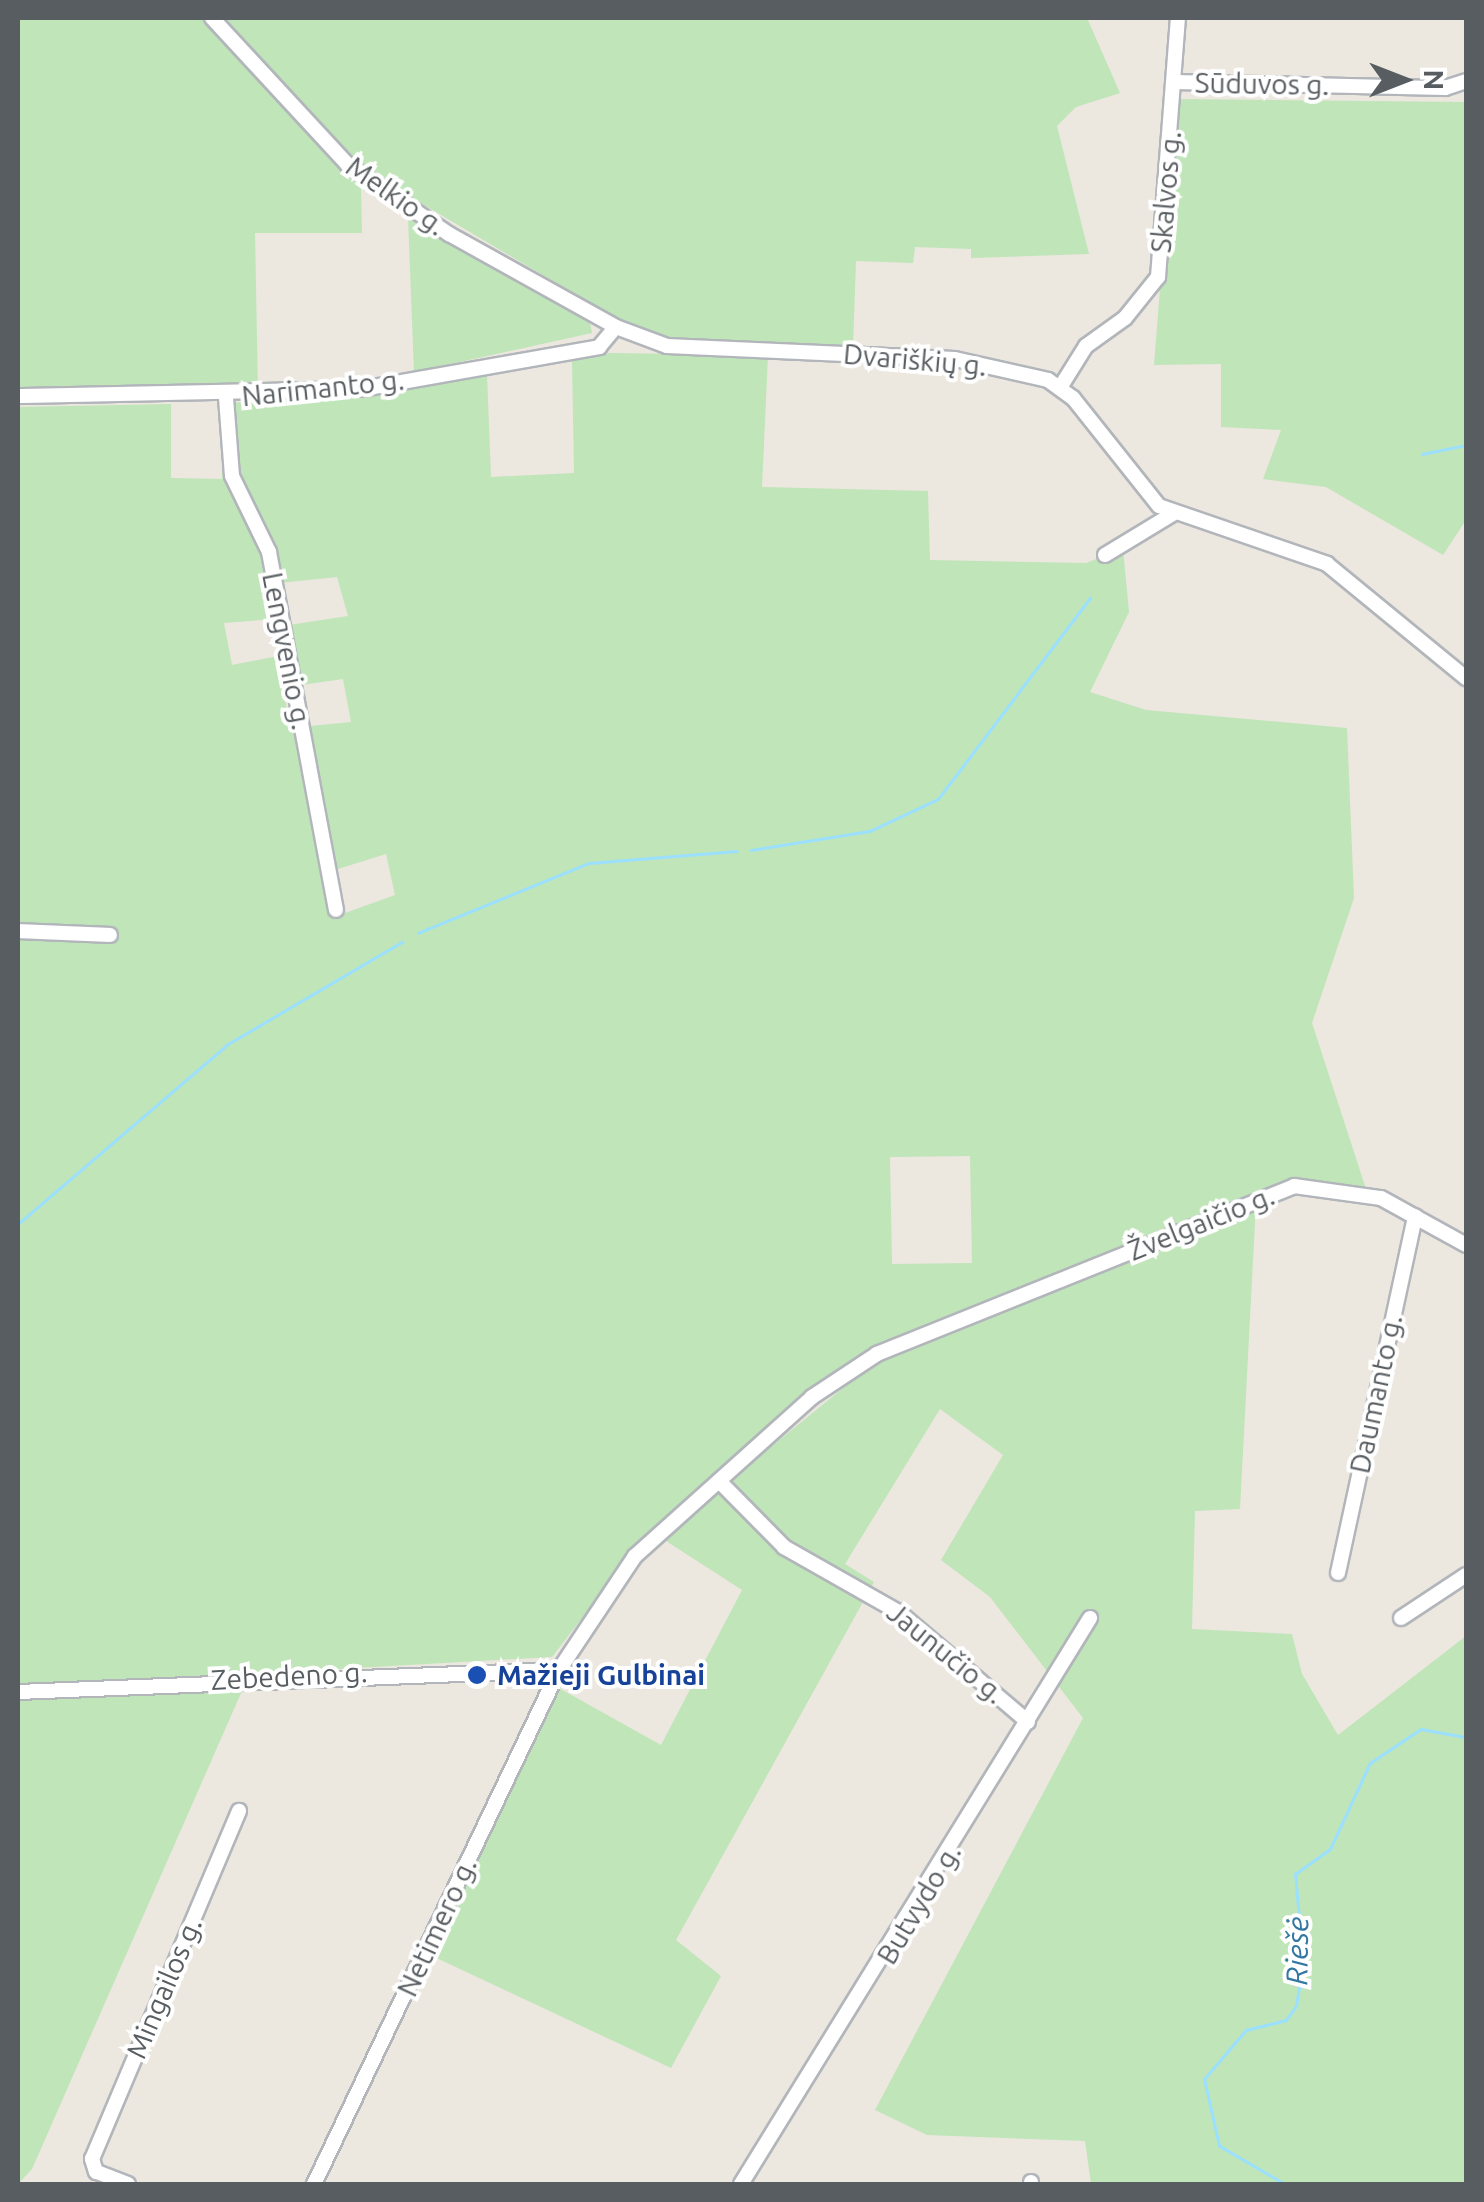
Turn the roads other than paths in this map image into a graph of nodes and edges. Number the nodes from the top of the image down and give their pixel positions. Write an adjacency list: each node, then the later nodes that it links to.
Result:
1 (212, 18): 5 (street, Melkio g.)
2 (1178, 18): 4 (street, Skalvos g.)
3 (1466, 81): 4 (street, Sūduvos g.)
4 (1175, 82): 6 (street, Skalvos g.)
5 (616, 327): 6 (street, Dvariškių g.); 8 (street, Narimanto g.)
6 (1061, 386): 9 (street)
7 (18, 396): 8 (street, Narimanto g.)
8 (226, 398): 12 (street, Lengvenio g.)
9 (1174, 513): 10 (street); 11 (street)
10 (1105, 555)
11 (1466, 678)
12 (336, 910)
13 (18, 931): 14 (street)
14 (110, 935)
15 (1415, 1216): 16 (street, Žvelgaičio g.); 17 (street, Žvelgaičio g.); 18 (street, Daumanto g.)
16 (1466, 1245)
17 (720, 1481): 22 (street, Netimero g.); 24 (street, Jaunučio g.)
18 (1338, 1573)
19 (1466, 1576): 21 (street)
20 (1090, 1618): 24 (street, Butvydo g.)
21 (1400, 1618)
22 (559, 1670): 23 (street, Zebedeno g.); 27 (street, Netimero g.)
23 (18, 1692)
24 (1028, 1722): 28 (street, Butvydo g.)
25 (239, 1811): 26 (street, Mingailos g.)
26 (128, 2184)
27 (314, 2184)
28 (741, 2184)

